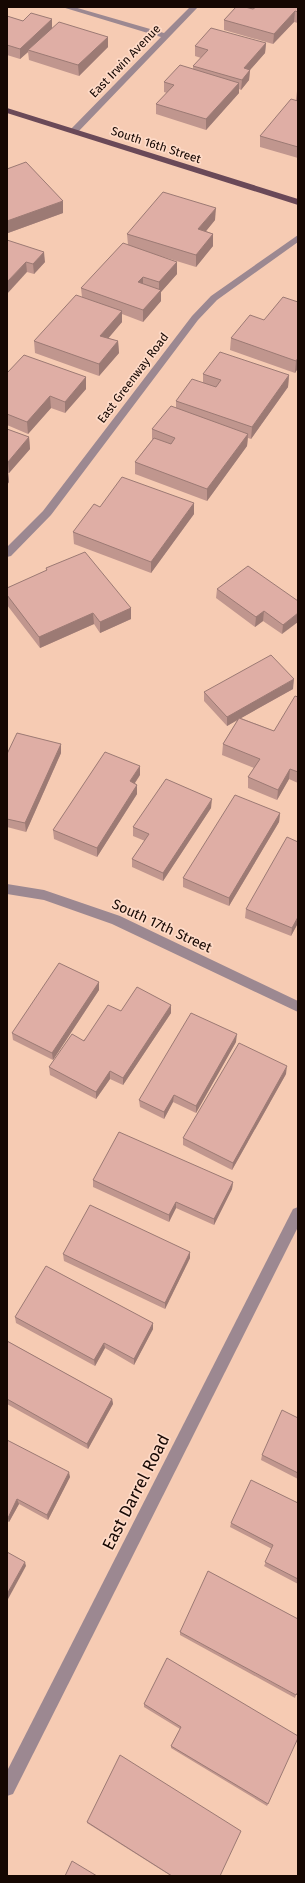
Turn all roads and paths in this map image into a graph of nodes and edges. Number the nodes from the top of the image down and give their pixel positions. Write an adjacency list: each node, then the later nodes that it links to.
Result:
1 (66, 7): 3 (street)
2 (194, 7): 3 (street, East Irwin Avenue)
3 (166, 36): 5 (street, East Irwin Avenue)
4 (7, 110): 5 (main road, South 16th Street)
5 (74, 131): 6 (main road, South 16th Street)
6 (298, 202)
7 (298, 238): 8 (street, East Greenway Road)
8 (7, 553)
9 (7, 889): 10 (street, South 17th Street)
10 (298, 1007)
11 (298, 1213): 12 (street, East Darrel Road)
12 (7, 1788)

